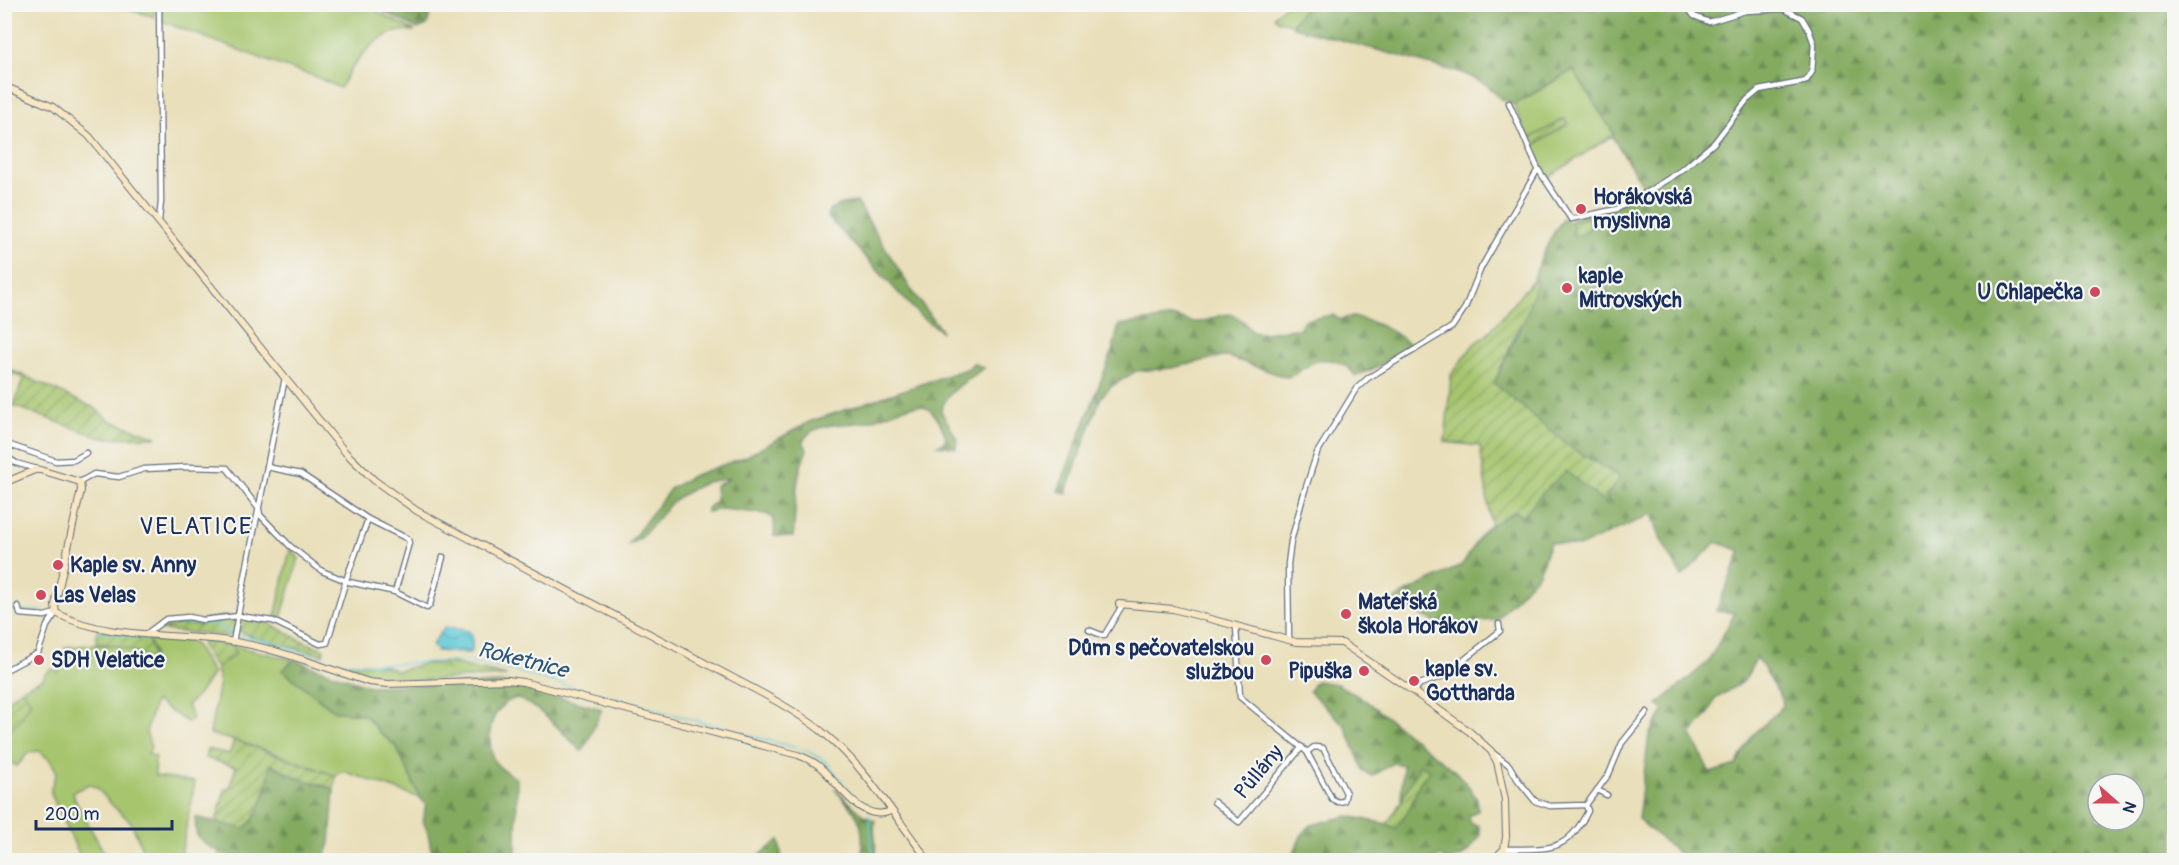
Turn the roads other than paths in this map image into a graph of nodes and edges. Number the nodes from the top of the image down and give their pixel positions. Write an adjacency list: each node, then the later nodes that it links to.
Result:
1 (159, 4): 6 (street)
2 (1685, 4): 5 (street)
3 (4, 86): 6 (street)
4 (1509, 103): 5 (street)
5 (1538, 169): 31 (street)
6 (159, 220): 7 (street)
7 (285, 378): 11 (street); 42 (street)
8 (4, 443): 9 (street)
9 (86, 453)
10 (4, 455): 12 (street)
11 (267, 467): 15 (street); 16 (street)
12 (37, 469): 13 (street); 14 (street)
13 (80, 482): 15 (street); 22 (street)
14 (4, 483)
15 (259, 509): 18 (street); 23 (street)
16 (368, 519): 18 (street); 19 (street)
17 (443, 557): 19 (street)
18 (346, 580): 19 (street); 23 (street)
19 (394, 592)
20 (1121, 604): 25 (street); 28 (street)
21 (19, 608): 22 (street)
22 (56, 613): 27 (street); 32 (street)
23 (239, 616): 27 (street); 29 (street)
24 (1499, 624): 33 (street)
25 (1236, 626): 31 (street); 35 (street, Půllány)
26 (1089, 630): 28 (street)
27 (152, 635): 29 (street)
28 (1104, 636): 30 (street)
29 (234, 637): 42 (street)
30 (1112, 640)
31 (1289, 640): 33 (street)
32 (4, 671)
33 (1414, 692): 36 (street)
34 (1647, 712): 38 (street)
35 (1302, 747): 37 (street, Půllány); 40 (street, Půllány)
36 (1491, 751): 41 (street); 43 (street)
37 (1307, 752): 37 (street, Půllány)
38 (1597, 790): 39 (street); 41 (street)
39 (1607, 795)
40 (1214, 802)
41 (1586, 805): 43 (street)
42 (891, 811): 44 (street)
43 (1504, 849): 45 (street)
44 (928, 861)
45 (1493, 861)

